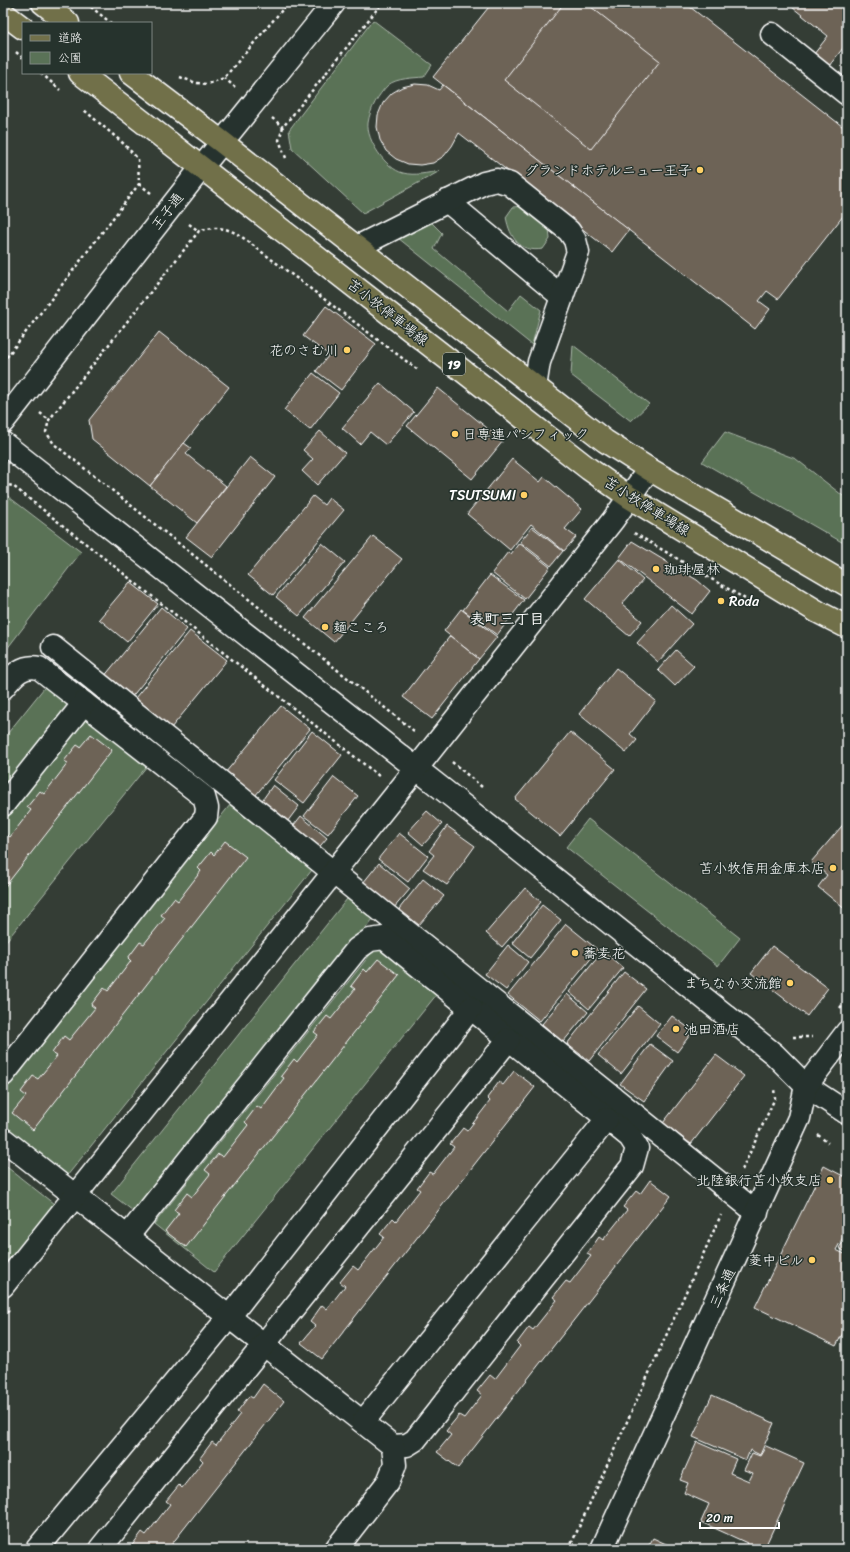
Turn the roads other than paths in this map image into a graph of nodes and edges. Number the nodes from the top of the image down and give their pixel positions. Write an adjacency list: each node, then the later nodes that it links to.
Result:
1 (43, 3): 4 (main road)
2 (334, 3): 10 (street, 王子通)
3 (3, 13): 5 (main road)
4 (67, 22)
5 (22, 27)
6 (772, 34): 9 (street)
7 (81, 74): 11 (main road, 苫小牧停車場線 / 19)
8 (131, 74): 10 (main road, 19)
9 (847, 94)
10 (222, 142): 11 (street, 王子通); 13 (main road, 19)
11 (202, 167): 16 (street, 王子通); 19 (main road, 苫小牧停車場線 / 19)
12 (447, 201): 13 (street); 14 (street); 14 (street)
13 (357, 247): 15 (main road, 19)
14 (562, 296): 15 (street)
15 (535, 387): 18 (main road, 19)
16 (3, 422)
17 (3, 443): 25 (street)
18 (649, 469): 19 (street); 20 (main road, 19)
19 (629, 497): 21 (main road, 苫小牧停車場線 / 19); 25 (street)
20 (847, 585)
21 (847, 627)
22 (52, 647): 27 (street)
23 (3, 688): 24 (street)
24 (84, 704): 26 (street); 31 (street)
25 (416, 769): 27 (street); 32 (street)
26 (3, 805)
27 (333, 872): 36 (street); 37 (street)
28 (471, 1008): 30 (street); 38 (street); 40 (street)
29 (847, 1032): 32 (street, 三条通)
30 (509, 1039): 34 (street); 41 (street)
31 (3, 1075)
32 (806, 1086): 33 (street); 37 (street, 三条通)
33 (847, 1113)
34 (607, 1119): 42 (street); 43 (street)
35 (3, 1139): 36 (street)
36 (75, 1196): 38 (street); 39 (street)
37 (757, 1213): 47 (street, 三条通)
38 (127, 1237): 40 (street)
39 (8, 1296)
40 (229, 1317): 41 (street); 44 (street)
41 (265, 1345): 42 (street); 45 (street)
42 (363, 1422): 43 (street)
43 (393, 1446): 46 (street)
44 (37, 1549)
45 (100, 1549)
46 (336, 1549)
47 (602, 1549)

